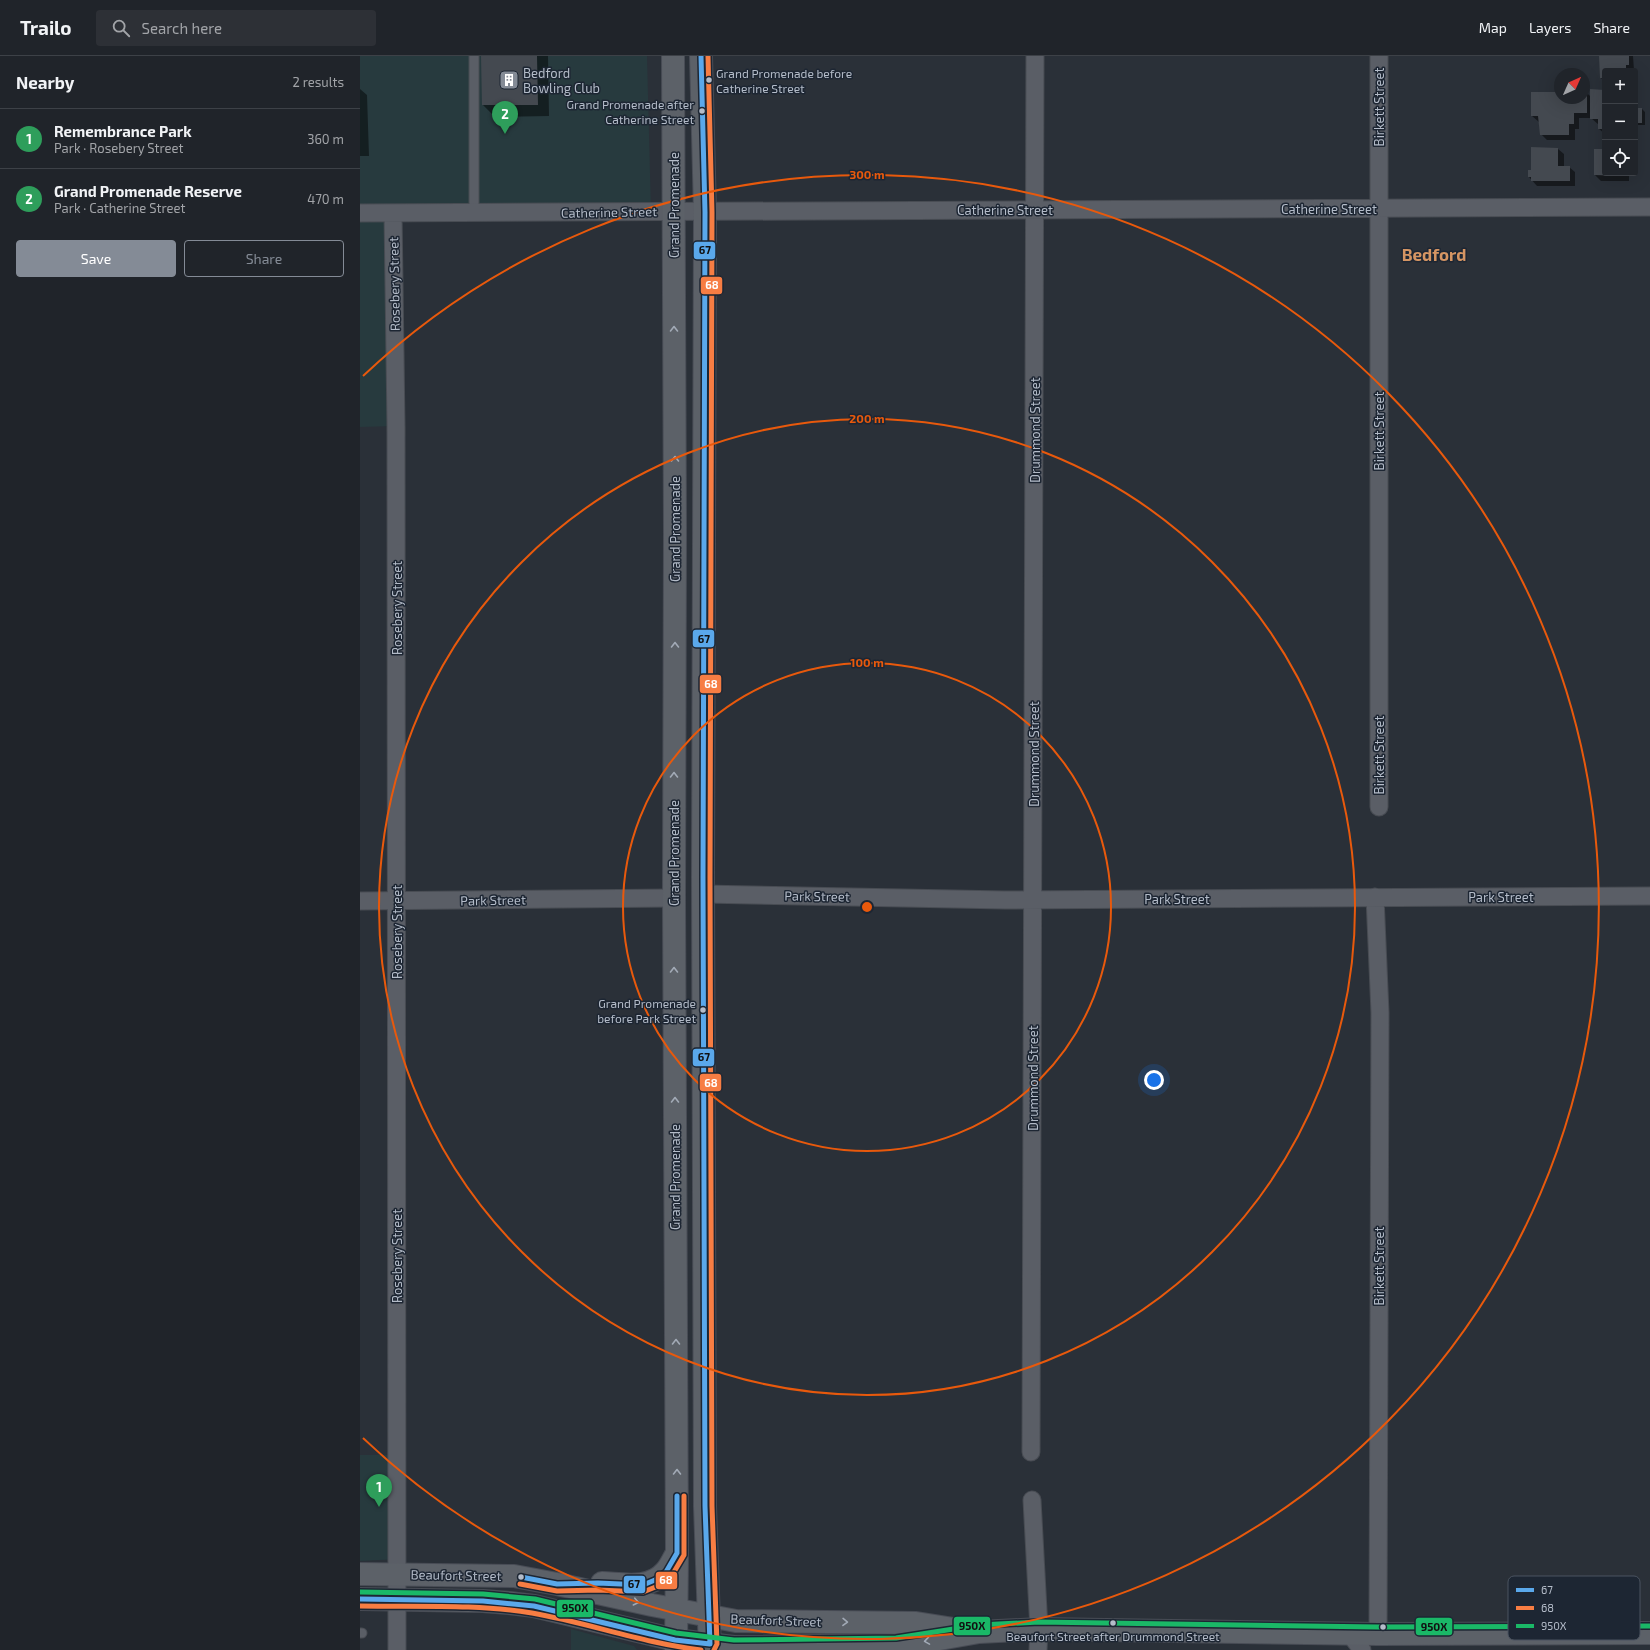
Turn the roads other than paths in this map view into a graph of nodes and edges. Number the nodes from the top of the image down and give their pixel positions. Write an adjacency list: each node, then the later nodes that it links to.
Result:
1 (474, 56): 13 (lane)
2 (673, 56): 9 (main road, Grand Promenade)
3 (701, 56): 10 (main road)
4 (1035, 56): 8 (street, Drummond Street)
5 (1379, 56): 7 (street, Birkett Street)
6 (1650, 207): 7 (street, Catherine Street)
7 (1379, 208): 8 (street, Catherine Street); 14 (street, Birkett Street)
8 (1035, 210): 10 (street, Catherine Street); 19 (street, Drummond Street)
9 (674, 212): 10 (street, Catherine Street); 13 (street, Catherine Street); 18 (main road, Grand Promenade, one-way to 9)
10 (705, 212): 15 (main road)
11 (360, 213): 12 (street, Catherine Street)
12 (393, 213): 13 (street, Catherine Street); 21 (street, Rosebery Street)
13 (474, 213)
14 (1379, 807)
15 (703, 894): 19 (street, Park Street); 31 (main road)
16 (1650, 896): 17 (street, Park Street)
17 (1375, 897): 19 (street, Park Street); 33 (street, Birkett Street)
18 (674, 898): 21 (street, Park Street); 24 (main road, Grand Promenade, one-way to 18)
19 (1033, 900): 22 (street, Drummond Street)
20 (360, 902): 21 (street, Park Street)
21 (397, 902): 26 (street, Rosebery Street)
22 (1032, 1452)
23 (1032, 1500): 35 (street)
24 (677, 1553): 27 (main road); 30 (main road, Grand Promenade)
25 (360, 1574): 26 (main road, Beaufort Street)
26 (398, 1574): 27 (main road, Beaufort Street); 29 (street, Rosebery Street)
27 (557, 1584): 30 (main road, Beaufort Street, one-way to 30)
28 (360, 1599): 29 (main road, Beaufort Street)
29 (398, 1600): 37 (main road, Beaufort Street); 40 (street, Rosebery Street)
30 (676, 1610): 31 (main road, Beaufort Street); 37 (main road, Grand Promenade)
31 (709, 1616): 32 (main road, Beaufort Street, one-way to 32); 38 (main road)
32 (979, 1632): 35 (main road, Beaufort Street); 39 (main road, Beaufort Street, one-way to 39)
33 (1378, 1634): 34 (main road, Beaufort Street); 36 (main road, Beaufort Street)
34 (1508, 1634)
35 (1039, 1640): 36 (main road, Beaufort Street)
36 (1356, 1642)
37 (675, 1645): 38 (main road, Beaufort Street)
38 (710, 1647): 39 (main road, Beaufort Street)
39 (891, 1647)
40 (397, 1650)

